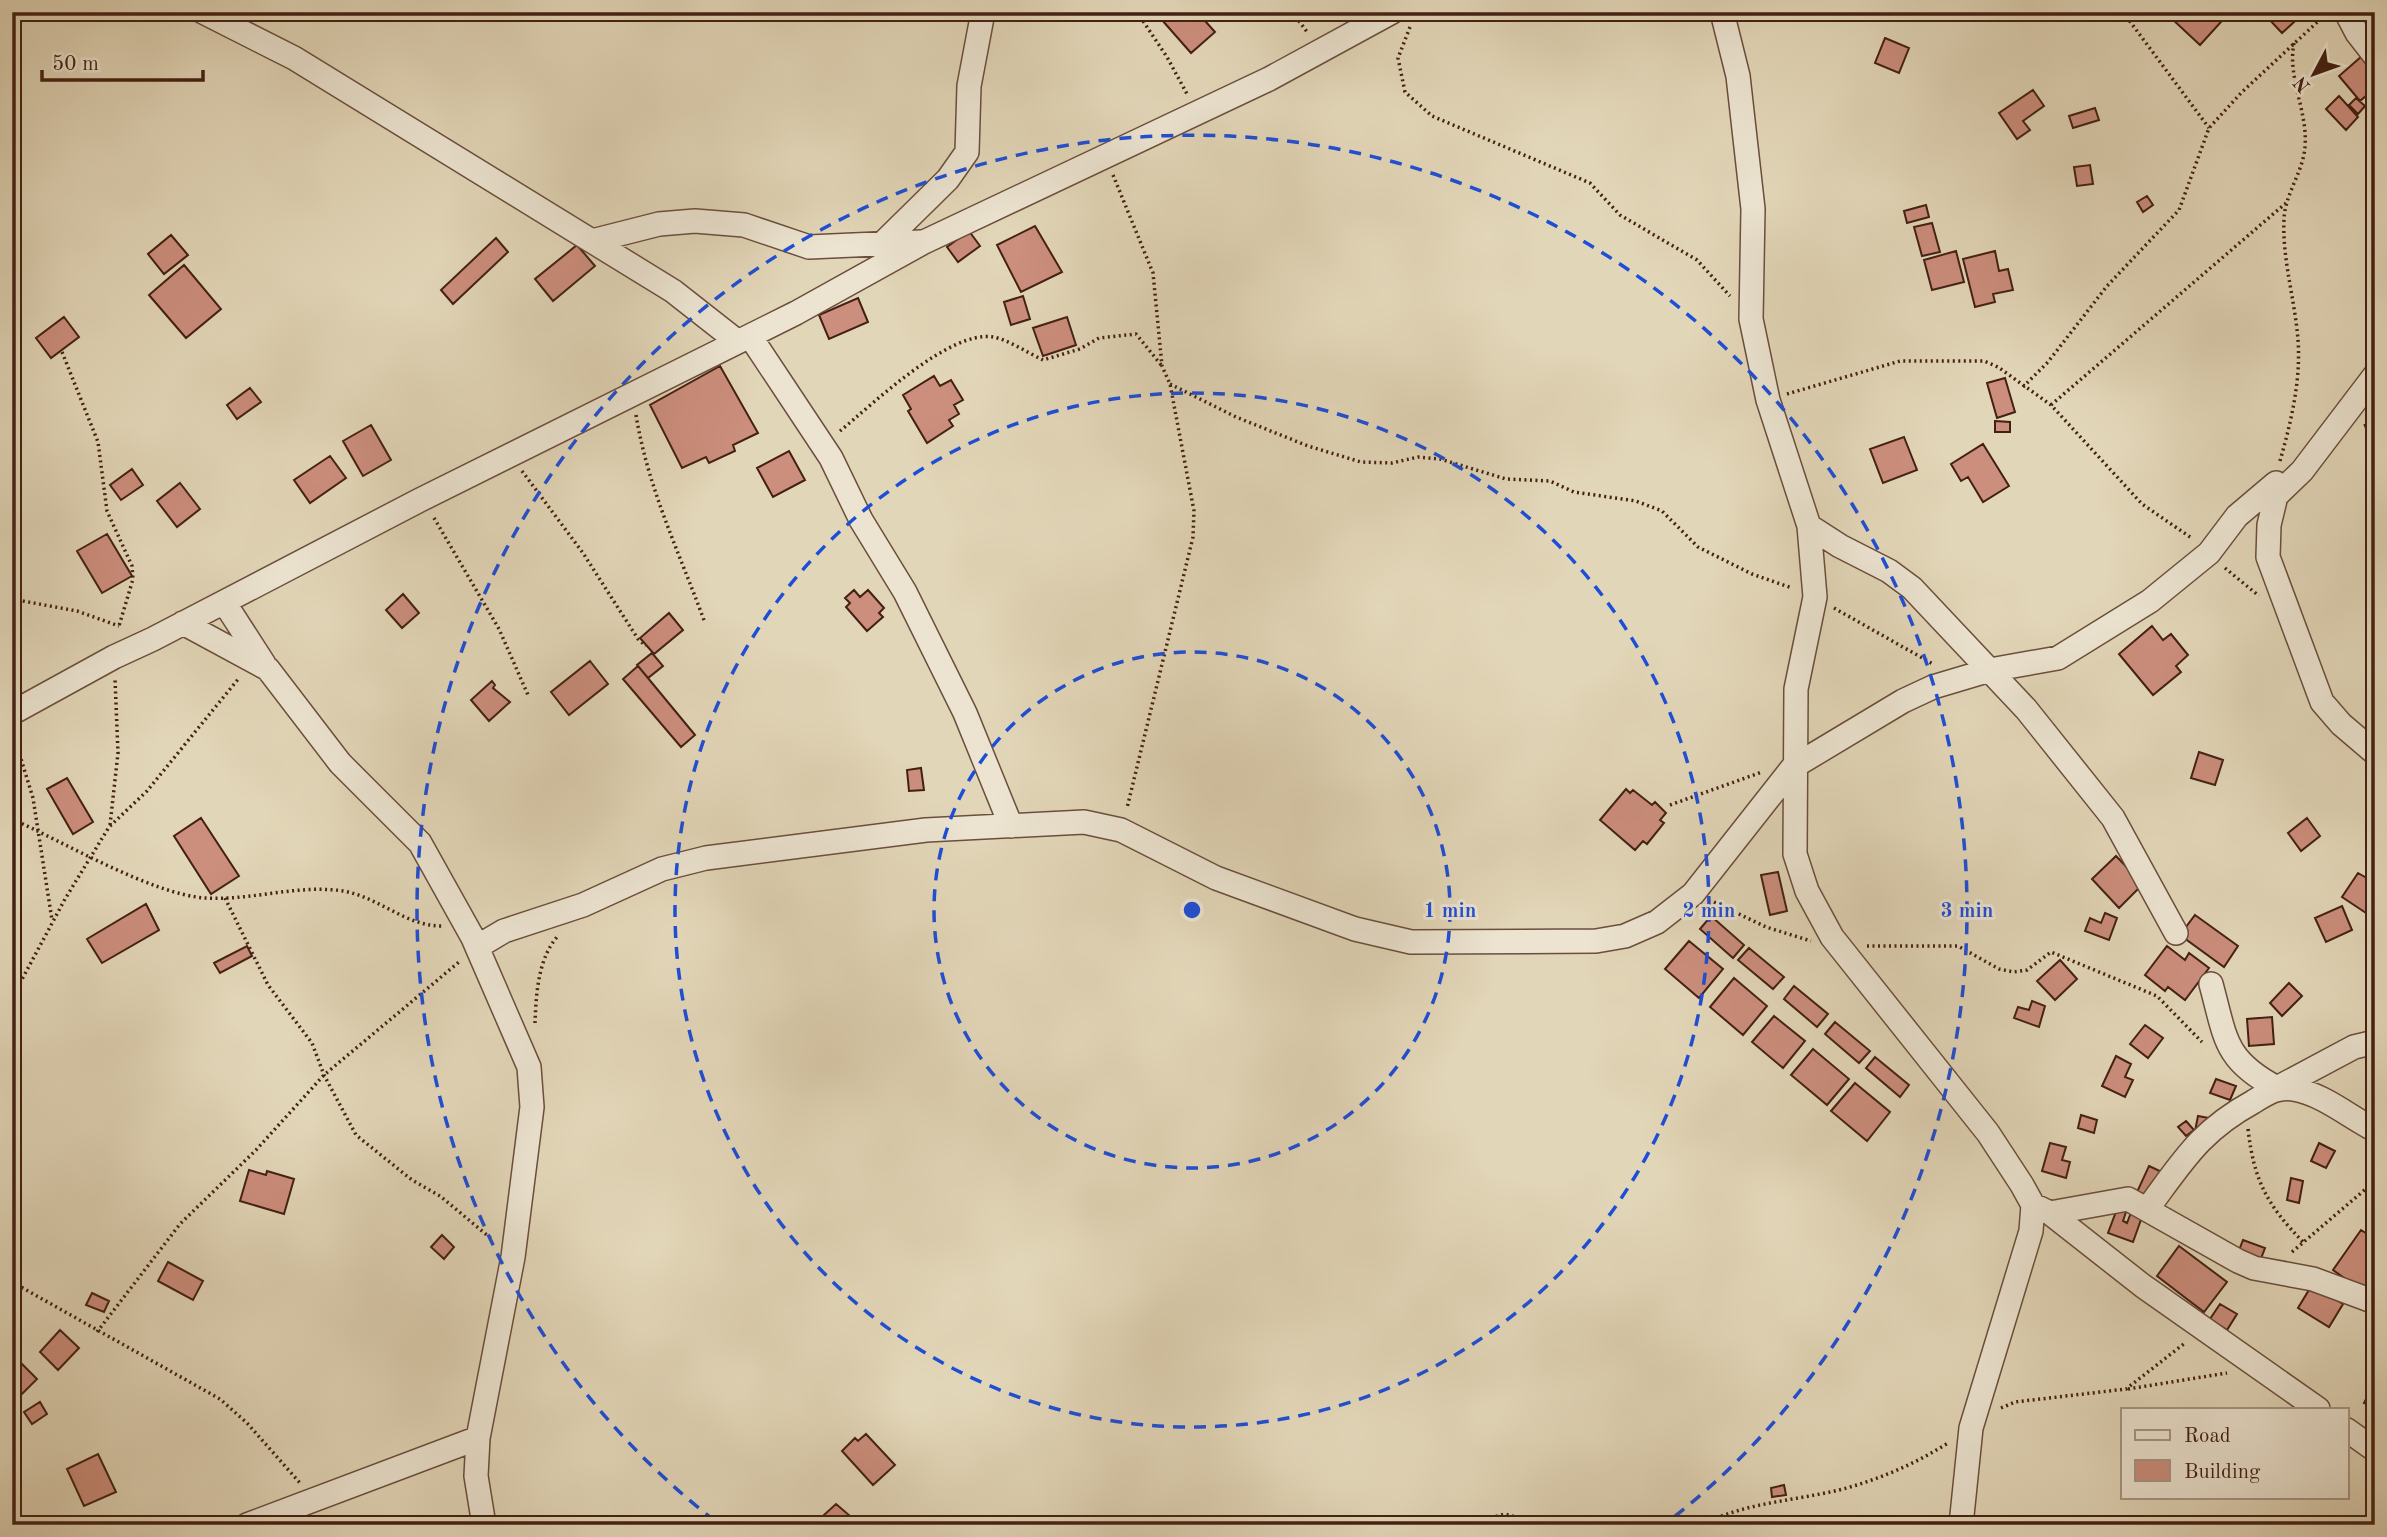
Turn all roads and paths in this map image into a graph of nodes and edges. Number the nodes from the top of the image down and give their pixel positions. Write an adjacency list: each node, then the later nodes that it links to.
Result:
1 (203, 12): 15 (street)
2 (983, 12): 16 (street)
3 (1137, 12): 11 (path)
4 (1722, 12): 18 (street)
5 (2123, 12): 12 (path)
6 (2327, 12): 9 (path)
7 (2346, 12): 10 (street)
8 (1402, 17): 11 (street); 18 (path)
9 (2295, 41): 12 (path); 14 (path)
10 (2375, 56)
11 (1197, 114): 13 (street)
12 (2209, 128): 24 (path)
13 (1106, 157): 17 (street); 21 (path)
14 (2286, 203): 27 (path); 30 (path)
15 (592, 241): 16 (street); 19 (street)
16 (884, 242): 17 (street)
17 (924, 242): 19 (street)
18 (1751, 319): 26 (street)
19 (744, 339): 25 (street); 29 (street)
20 (62, 352): 40 (path)
21 (1162, 366): 23 (path); 29 (path)
22 (2375, 375): 37 (street)
23 (1170, 384): 34 (path); 56 (path)
24 (2023, 387): 26 (path); 27 (path)
25 (633, 393): 28 (street); 38 (path)
26 (1768, 400): 32 (street)
27 (2052, 405): 33 (path)
28 (510, 456): 31 (street); 42 (path)
29 (831, 458): 54 (street)
30 (2276, 483): 33 (street)
31 (421, 499): 36 (street); 47 (path)
32 (1809, 526): 34 (street); 45 (street)
33 (2209, 553): 37 (path); 45 (street)
34 (1815, 597): 46 (path); 51 (street)
35 (12, 599): 40 (path)
36 (224, 602): 39 (street); 44 (street)
37 (2290, 619): 50 (street)
38 (705, 622)
39 (183, 623): 41 (street); 44 (street)
40 (120, 626): 41 (path)
41 (153, 639): 43 (street)
42 (646, 646)
43 (114, 657): 48 (street); 55 (path)
44 (260, 665): 55 (path); 63 (street)
45 (1990, 670): 46 (street); 64 (street)
46 (1960, 678): 51 (street)
47 (528, 695)
48 (12, 713)
49 (12, 730): 57 (path)
50 (2375, 753)
51 (1791, 771): 52 (path); 59 (street); 66 (street)
52 (1670, 805)
53 (12, 819): 57 (path)
54 (1010, 826): 56 (street); 61 (street)
55 (109, 827): 58 (path)
56 (1121, 830): 59 (street)
57 (38, 831): 58 (path); 62 (path)
58 (92, 857): 60 (path); 62 (path)
59 (1693, 894): 66 (path)
60 (225, 898): 63 (path); 72 (path)
61 (583, 905): 65 (street); 69 (path)
62 (53, 922): 68 (path)
63 (465, 922): 65 (street)
64 (2176, 933)
65 (477, 947): 72 (path); 80 (street)
66 (1839, 947): 71 (path); 78 (street)
67 (2211, 984): 73 (street)
68 (12, 998)
69 (534, 1025)
70 (2375, 1042): 73 (street)
71 (2211, 1051)
72 (324, 1075): 80 (path); 85 (path)
73 (2277, 1088): 74 (street); 75 (street)
74 (2245, 1106): 77 (street); 79 (path)
75 (2374, 1129)
76 (2375, 1181): 79 (path)
77 (2148, 1208): 78 (street); 81 (street)
78 (2041, 1209): 84 (street); 89 (street)
79 (2304, 1243): 81 (path)
80 (513, 1257): 91 (street)
81 (2268, 1271): 83 (street)
82 (12, 1282): 85 (path)
83 (2375, 1302)
84 (2203, 1328): 86 (street); 87 (path)
85 (97, 1332): 93 (path)
86 (2267, 1373): 87 (path); 88 (street)
87 (2126, 1389): 89 (path)
88 (2317, 1408)
89 (1971, 1427): 100 (path); 101 (street)
90 (2348, 1431): 92 (street)
91 (478, 1438): 93 (street); 97 (street)
92 (2375, 1450)
93 (315, 1501): 96 (street)
94 (12, 1513): 95 (path)
95 (17, 1525)
96 (247, 1525)
97 (484, 1525)
98 (1464, 1525): 99 (path)
99 (1543, 1525)
100 (1700, 1525)
101 (1961, 1525)

